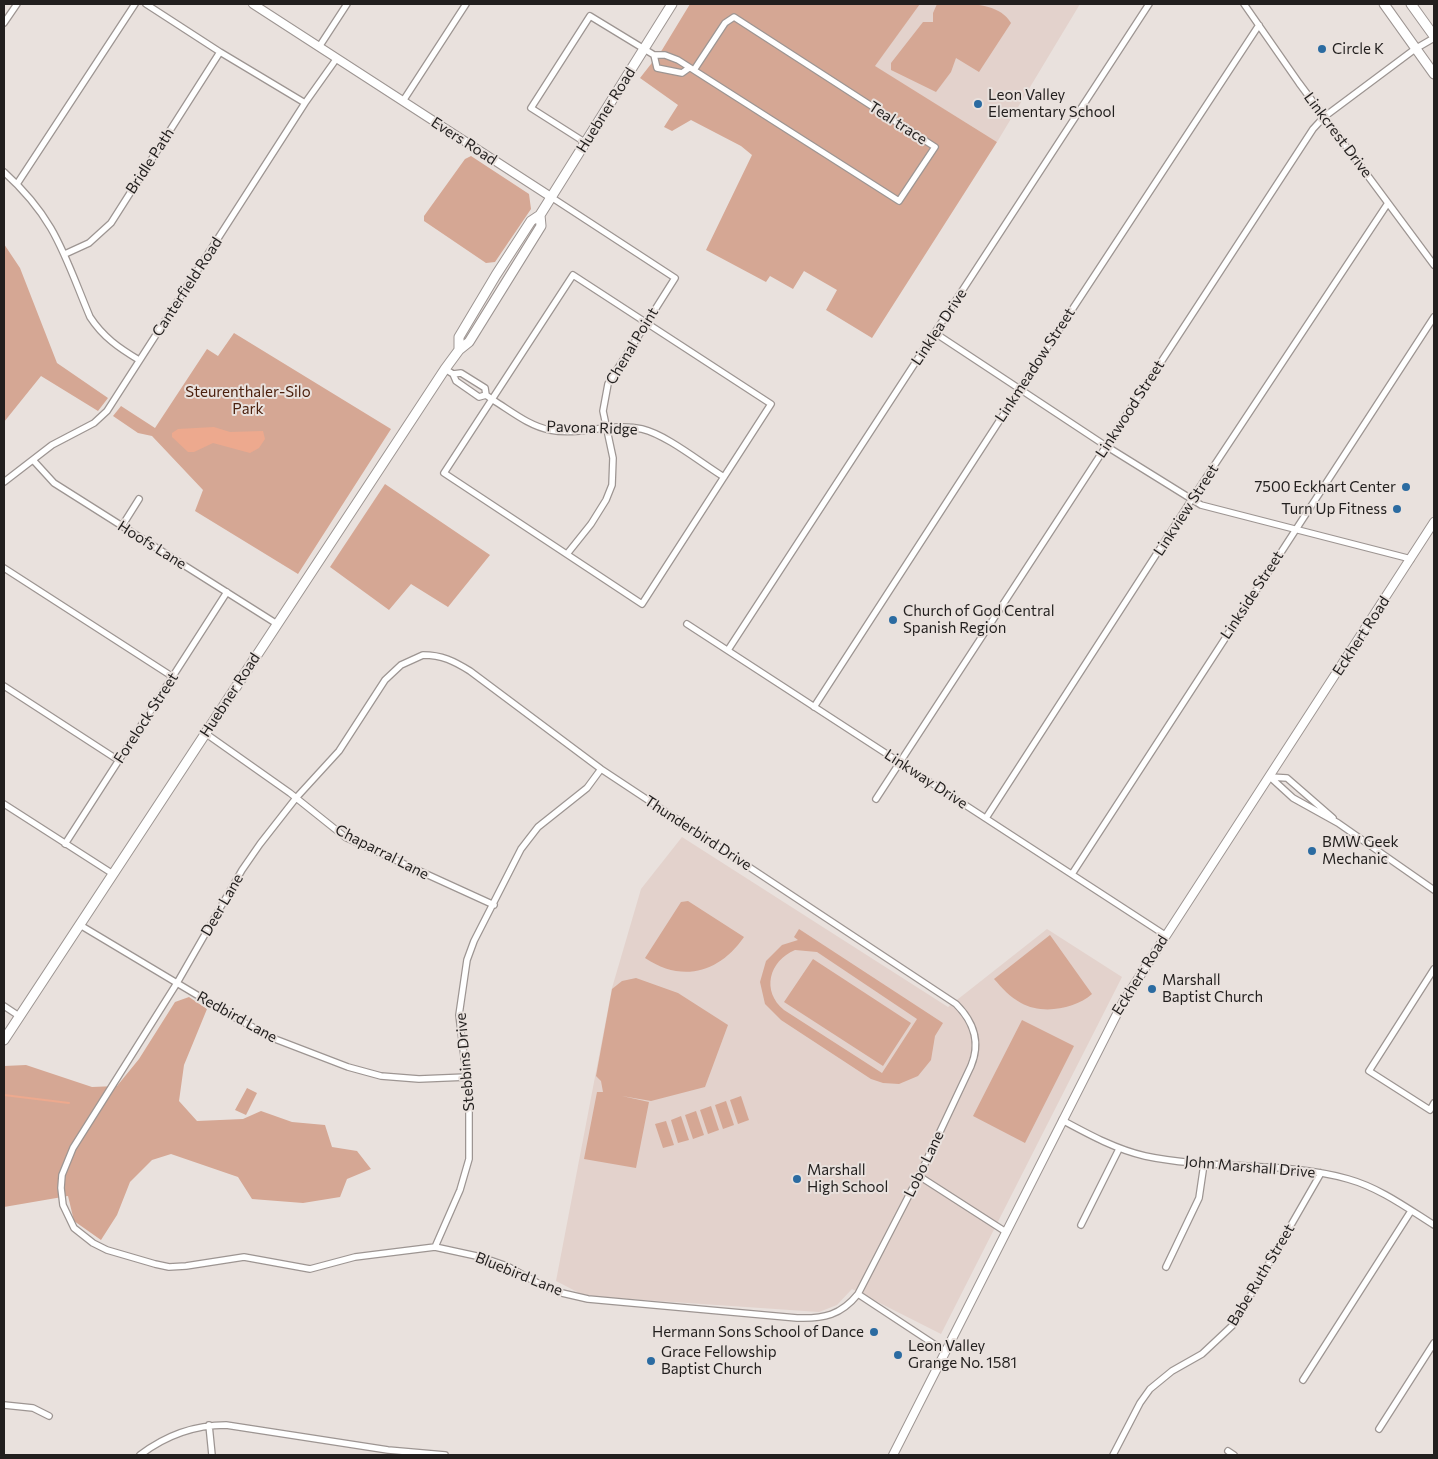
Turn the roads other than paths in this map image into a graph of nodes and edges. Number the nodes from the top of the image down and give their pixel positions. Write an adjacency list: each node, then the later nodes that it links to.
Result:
1 (17, 4): 12 (street)
2 (135, 4): 28 (street)
3 (146, 4): 18 (street)
4 (253, 4): 15 (main road, Evers Road)
5 (347, 4): 15 (street)
6 (466, 4): 23 (street)
7 (672, 4): 16 (main road, Huebner Road)
8 (1149, 4): 36 (street, Linklea Drive)
9 (1244, 4): 13 (street, Linkcrest Drive)
10 (1384, 4): 17 (main road)
11 (1411, 4): 14 (main road)
12 (4, 23)
13 (1259, 25): 25 (street, Linkcrest Drive); 39 (street, Linkmeadow Street)
14 (1434, 37): 17 (street, Linkwood Street)
15 (320, 47): 20 (main road, Evers Road)
16 (644, 49): 19 (street, Teal trace); 26 (main road, Huebner Road); 26 (street, Teal trace)
17 (1415, 49): 22 (main road); 25 (street, Linkwood Street)
18 (220, 52): 24 (street); 31 (street, Bridle Path)
19 (654, 55): 21 (street, Teal trace); 21 (street, Teal trace)
20 (337, 58): 23 (main road, Evers Road); 24 (street, Canterfield Road)
21 (691, 69): 21 (street, Teal trace)
22 (1434, 74)
23 (403, 101): 29 (main road, Evers Road)
24 (305, 104): 37 (street, Canterfield Road)
25 (1324, 117): 30 (street, Linkcrest Drive); 43 (street, Linkwood Street)
26 (586, 143): 29 (main road, Huebner Road)
27 (4, 172): 28 (street)
28 (17, 184): 31 (street)
29 (551, 198): 33 (street, Evers Road); 38 (main road, Huebner Road)
30 (1388, 203): 32 (street, Linkcrest Drive); 47 (street, Linkview Street)
31 (65, 254): 37 (street)
32 (1434, 266)
33 (675, 278): 35 (street, Chenal Point)
34 (1434, 317): 51 (street, Linkside Street)
35 (646, 322): 41 (street); 42 (street, Chenal Point); 45 (street)
36 (935, 333): 39 (street); 58 (street, Linklea Drive)
37 (139, 360): 44 (street, Canterfield Road)
38 (449, 371): 40 (street, Pavona Ridge); 40 (street, Pavona Ridge); 56 (main road, Huebner Road)
39 (1020, 389): 43 (street); 62 (street, Linkmeadow Street)
40 (486, 395): 41 (street, Pavona Ridge)
41 (493, 400): 42 (street, Pavona Ridge); 52 (street)
42 (606, 428): 45 (street, Pavona Ridge); 52 (street, Chenal Point)
43 (1106, 446): 47 (street); 65 (street, Linkwood Street)
44 (33, 460): 46 (street, Canterfield Road); 50 (street, Hoofs Lane)
45 (724, 477): 52 (street)
46 (4, 482)
47 (1192, 499): 51 (street); 71 (street, Linkview Street)
48 (139, 500): 50 (street)
49 (1434, 522): 53 (main road, Eckhert Road)
50 (122, 526): 55 (street, Hoofs Lane)
51 (1295, 529): 53 (street); 75 (street, Linkside Street)
52 (567, 554)
53 (1411, 559): 67 (main road, Eckhert Road)
54 (4, 568): 60 (street)
55 (226, 592): 56 (street, Hoofs Lane); 60 (street, Forelock Street)
56 (276, 624): 63 (main road, Huebner Road)
57 (686, 624): 58 (street, Linkway Drive)
58 (728, 650): 62 (street, Linkway Drive)
59 (413, 659): 66 (street, Thunderbird Drive); 68 (street, Deer Lane)
60 (173, 677): 64 (street, Forelock Street)
61 (4, 686): 64 (street)
62 (814, 707): 65 (street, Linkway Drive)
63 (205, 733): 68 (street, Chaparral Lane); 74 (main road, Huebner Road)
64 (118, 760): 73 (street, Forelock Street)
65 (900, 762): 69 (street, Linkwood Street); 71 (street, Linkway Drive)
66 (602, 769): 77 (street, Stebbins Drive); 84 (street, Thunderbird Drive)
67 (1270, 777): 72 (street); 72 (street); 79 (main road, Eckhert Road)
68 (296, 798): 77 (street, Chaparral Lane); 81 (street, Deer Lane)
69 (876, 799)
70 (4, 804): 73 (street)
71 (986, 818): 75 (street, Linkway Drive)
72 (1338, 823): 76 (street)
73 (65, 844): 74 (street)
74 (112, 874): 78 (main road, Huebner Road)
75 (1072, 874): 79 (street, Linkway Drive)
76 (1434, 890)
77 (494, 905): 86 (street, Stebbins Drive)
78 (80, 924): 81 (street, Redbird Lane); 83 (main road, Huebner Road)
79 (1165, 935): 88 (main road, Eckhert Road)
80 (1434, 969): 87 (street)
81 (177, 983): 86 (street, Redbird Lane); 92 (street, Deer Lane)
82 (4, 1006): 83 (street)
83 (20, 1016): 85 (main road, Huebner Road)
84 (974, 1030): 93 (street, Lobo Lane)
85 (4, 1040)
86 (467, 1077): 98 (street, Stebbins Drive)
87 (1434, 1103)
88 (1062, 1120): 89 (street, John Marshall Drive); 97 (main road, Eckhert Road)
89 (1119, 1149): 90 (street, John Marshall Drive); 95 (street)
90 (1204, 1164): 91 (street, John Marshall Drive); 99 (street)
91 (1320, 1173): 94 (street, John Marshall Drive); 113 (street, Babe Ruth Street)
92 (62, 1175): 98 (street, Bluebird Lane)
93 (919, 1176): 97 (street); 100 (street, Lobo Lane)
94 (1411, 1211): 96 (street, John Marshall Drive); 103 (street)
95 (1081, 1225)
96 (1434, 1225)
97 (1006, 1232): 102 (main road, Eckhert Road)
98 (435, 1246): 100 (street, Bluebird Lane)
99 (1166, 1267)
100 (858, 1294): 102 (street)
101 (1434, 1343): 107 (street)
102 (946, 1352): 112 (main road, Eckhert Road)
103 (1303, 1380)
104 (4, 1405): 105 (street)
105 (49, 1416)
106 (209, 1425): 109 (street); 110 (street); 111 (street)
107 (1379, 1429)
108 (1228, 1452): 114 (street)
109 (140, 1455)
110 (212, 1455)
111 (444, 1455)
112 (893, 1455)
113 (1113, 1455)
114 (1234, 1455)

